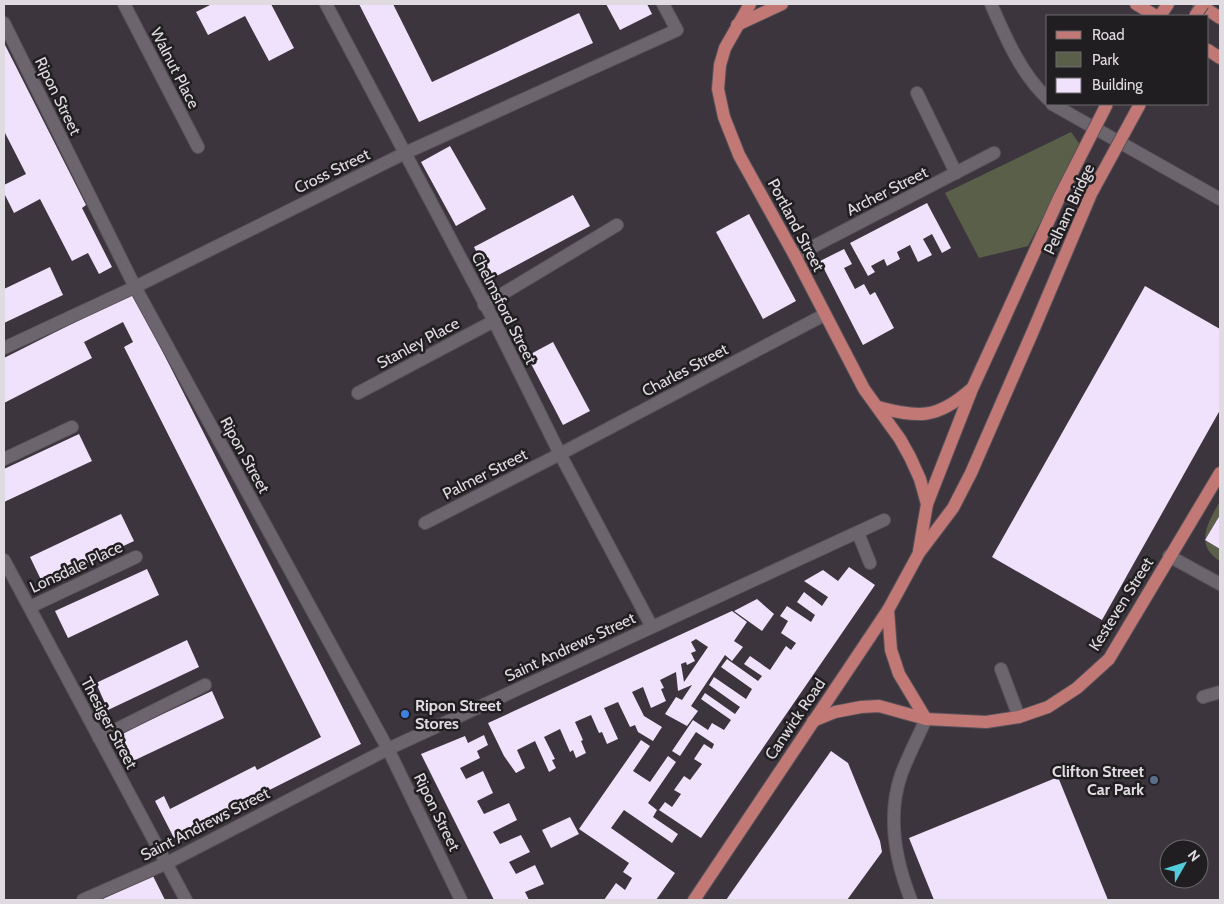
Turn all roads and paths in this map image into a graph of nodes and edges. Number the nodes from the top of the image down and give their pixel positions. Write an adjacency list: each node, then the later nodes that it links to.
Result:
1 (124, 4): 24 (street, Walnut Place)
2 (326, 4): 25 (street, Chelmsford Street)
3 (663, 4): 25 (street, Cross Street)
4 (750, 4): 16 (main road)
5 (782, 4): 16 (main road)
6 (991, 4): 20 (street)
7 (1136, 4): 11 (main road)
8 (1168, 4): 12 (main road)
9 (1199, 4): 14 (main road)
10 (1203, 4): 13 (main road, bridge)
11 (1154, 15)
12 (1161, 15)
13 (1195, 15)
14 (1220, 18)
15 (4, 23): 31 (street, Ripon Street)
16 (737, 24): 30 (main road, Portland Street)
17 (1209, 51): 18 (main road)
18 (1220, 58)
19 (917, 93): 27 (street)
20 (1046, 97)
21 (1054, 105): 28 (street)
22 (1107, 105): 34 (main road, Pelham Bridge, bridge)
23 (1139, 105): 36 (main road, Pelham Bridge, bridge)
24 (198, 147)
25 (405, 153): 31 (street, Cross Street); 32 (street, Chelmsford Street)
26 (994, 154): 27 (street, Archer Street)
27 (956, 173): 30 (street, Archer Street)
28 (1220, 199)
29 (617, 225): 32 (street)
30 (795, 256): 33 (main road, Portland Street)
31 (135, 287): 37 (street, Cross Street); 66 (street, Ripon Street)
32 (484, 304): 35 (street, Chelmsford Street)
33 (824, 315): 40 (main road, Portland Street); 42 (street, Charles Street)
34 (1005, 317): 38 (main road, Canwick Road)
35 (494, 322): 39 (street, Stanley Place); 42 (street, Chelmsford Street)
36 (1033, 332): 49 (main road, Canwick Road)
37 (4, 348)
38 (972, 389): 40 (main road); 45 (main road, Canwick Road)
39 (358, 393)
40 (878, 407): 45 (main road, Portland Street)
41 (72, 427): 43 (street)
42 (560, 454): 47 (street, Palmer Street); 57 (street, Chelmsford Street)
43 (4, 459)
44 (1220, 473): 50 (main road, Kesteven Street)
45 (927, 504): 49 (main road, Canwick Road)
46 (884, 520): 48 (street, Saint Andrews Street)
47 (425, 523)
48 (858, 533): 53 (street); 57 (street, Saint Andrews Street)
49 (919, 553): 56 (main road, Canwick Road)
50 (1170, 556): 54 (street); 62 (main road, Kesteven Street)
51 (136, 557): 55 (street, Lonsdale Place)
52 (4, 560): 55 (street, Thesiger Street)
53 (870, 563)
54 (1220, 584)
55 (30, 607): 65 (street, Thesiger Street)
56 (888, 610): 63 (main road); 64 (main road, Canwick Road)
57 (652, 627): 66 (street, Saint Andrews Street)
58 (1002, 669): 62 (street)
59 (205, 685): 65 (street)
60 (1220, 692): 61 (street)
61 (1203, 697)
62 (1019, 717): 63 (main road, Kesteven Street)
63 (926, 718): 64 (main road, Kesteven Street); 72 (street)
64 (813, 721): 71 (main road, Canwick Road)
65 (99, 738): 67 (street, Thesiger Street)
66 (388, 749): 67 (street, Saint Andrews Street); 70 (street, Ripon Street)
67 (167, 863): 68 (street, Saint Andrews Street); 69 (street, Thesiger Street)
68 (83, 900)
69 (186, 900)
70 (461, 900)
71 (694, 900)
72 (911, 900)

